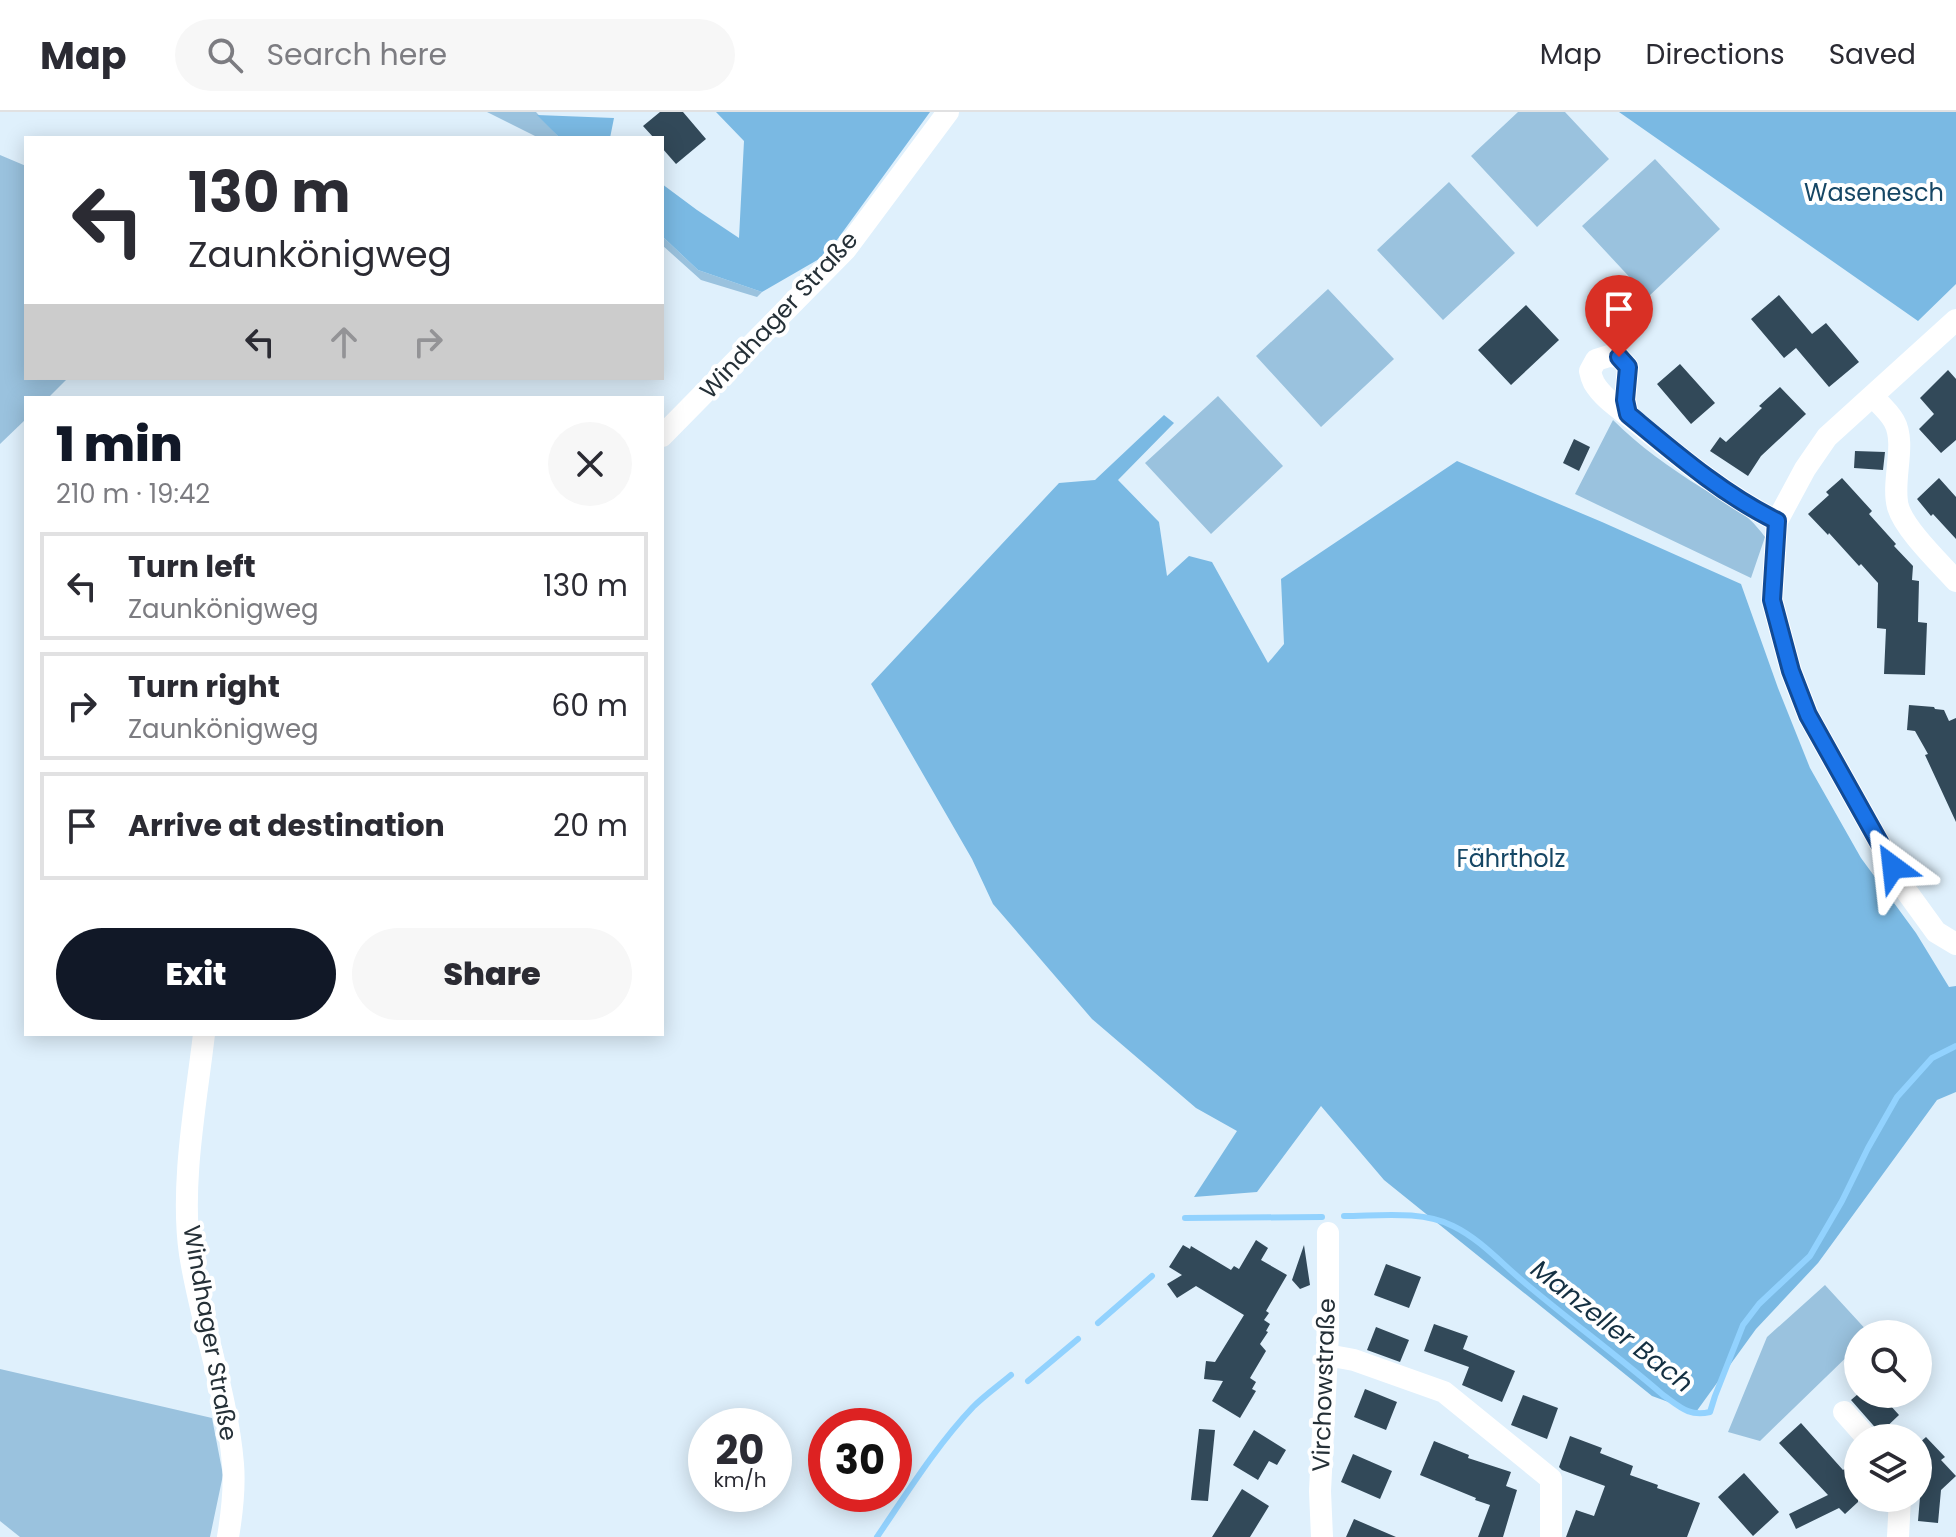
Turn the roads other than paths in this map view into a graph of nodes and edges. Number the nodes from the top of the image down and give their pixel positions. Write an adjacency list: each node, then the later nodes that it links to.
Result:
1 (948, 112): 5 (street, Windhager Straße)
2 (1956, 320): 3 (street)
3 (1873, 397): 6 (street); 7 (street)
4 (1628, 414): 6 (street)
5 (664, 434)
6 (1777, 521): 8 (street)
7 (1956, 581)
8 (1955, 944)
9 (204, 1036): 15 (street, Windhager Straße)
10 (1328, 1233): 11 (street, Virchowstraße)
11 (1327, 1355): 16 (street, Virchowstraße); 17 (street)
12 (1844, 1412): 13 (street)
13 (1855, 1424)
14 (1899, 1512): 18 (street)
15 (228, 1537)
16 (1322, 1537)
17 (1551, 1537)
18 (1898, 1537)

